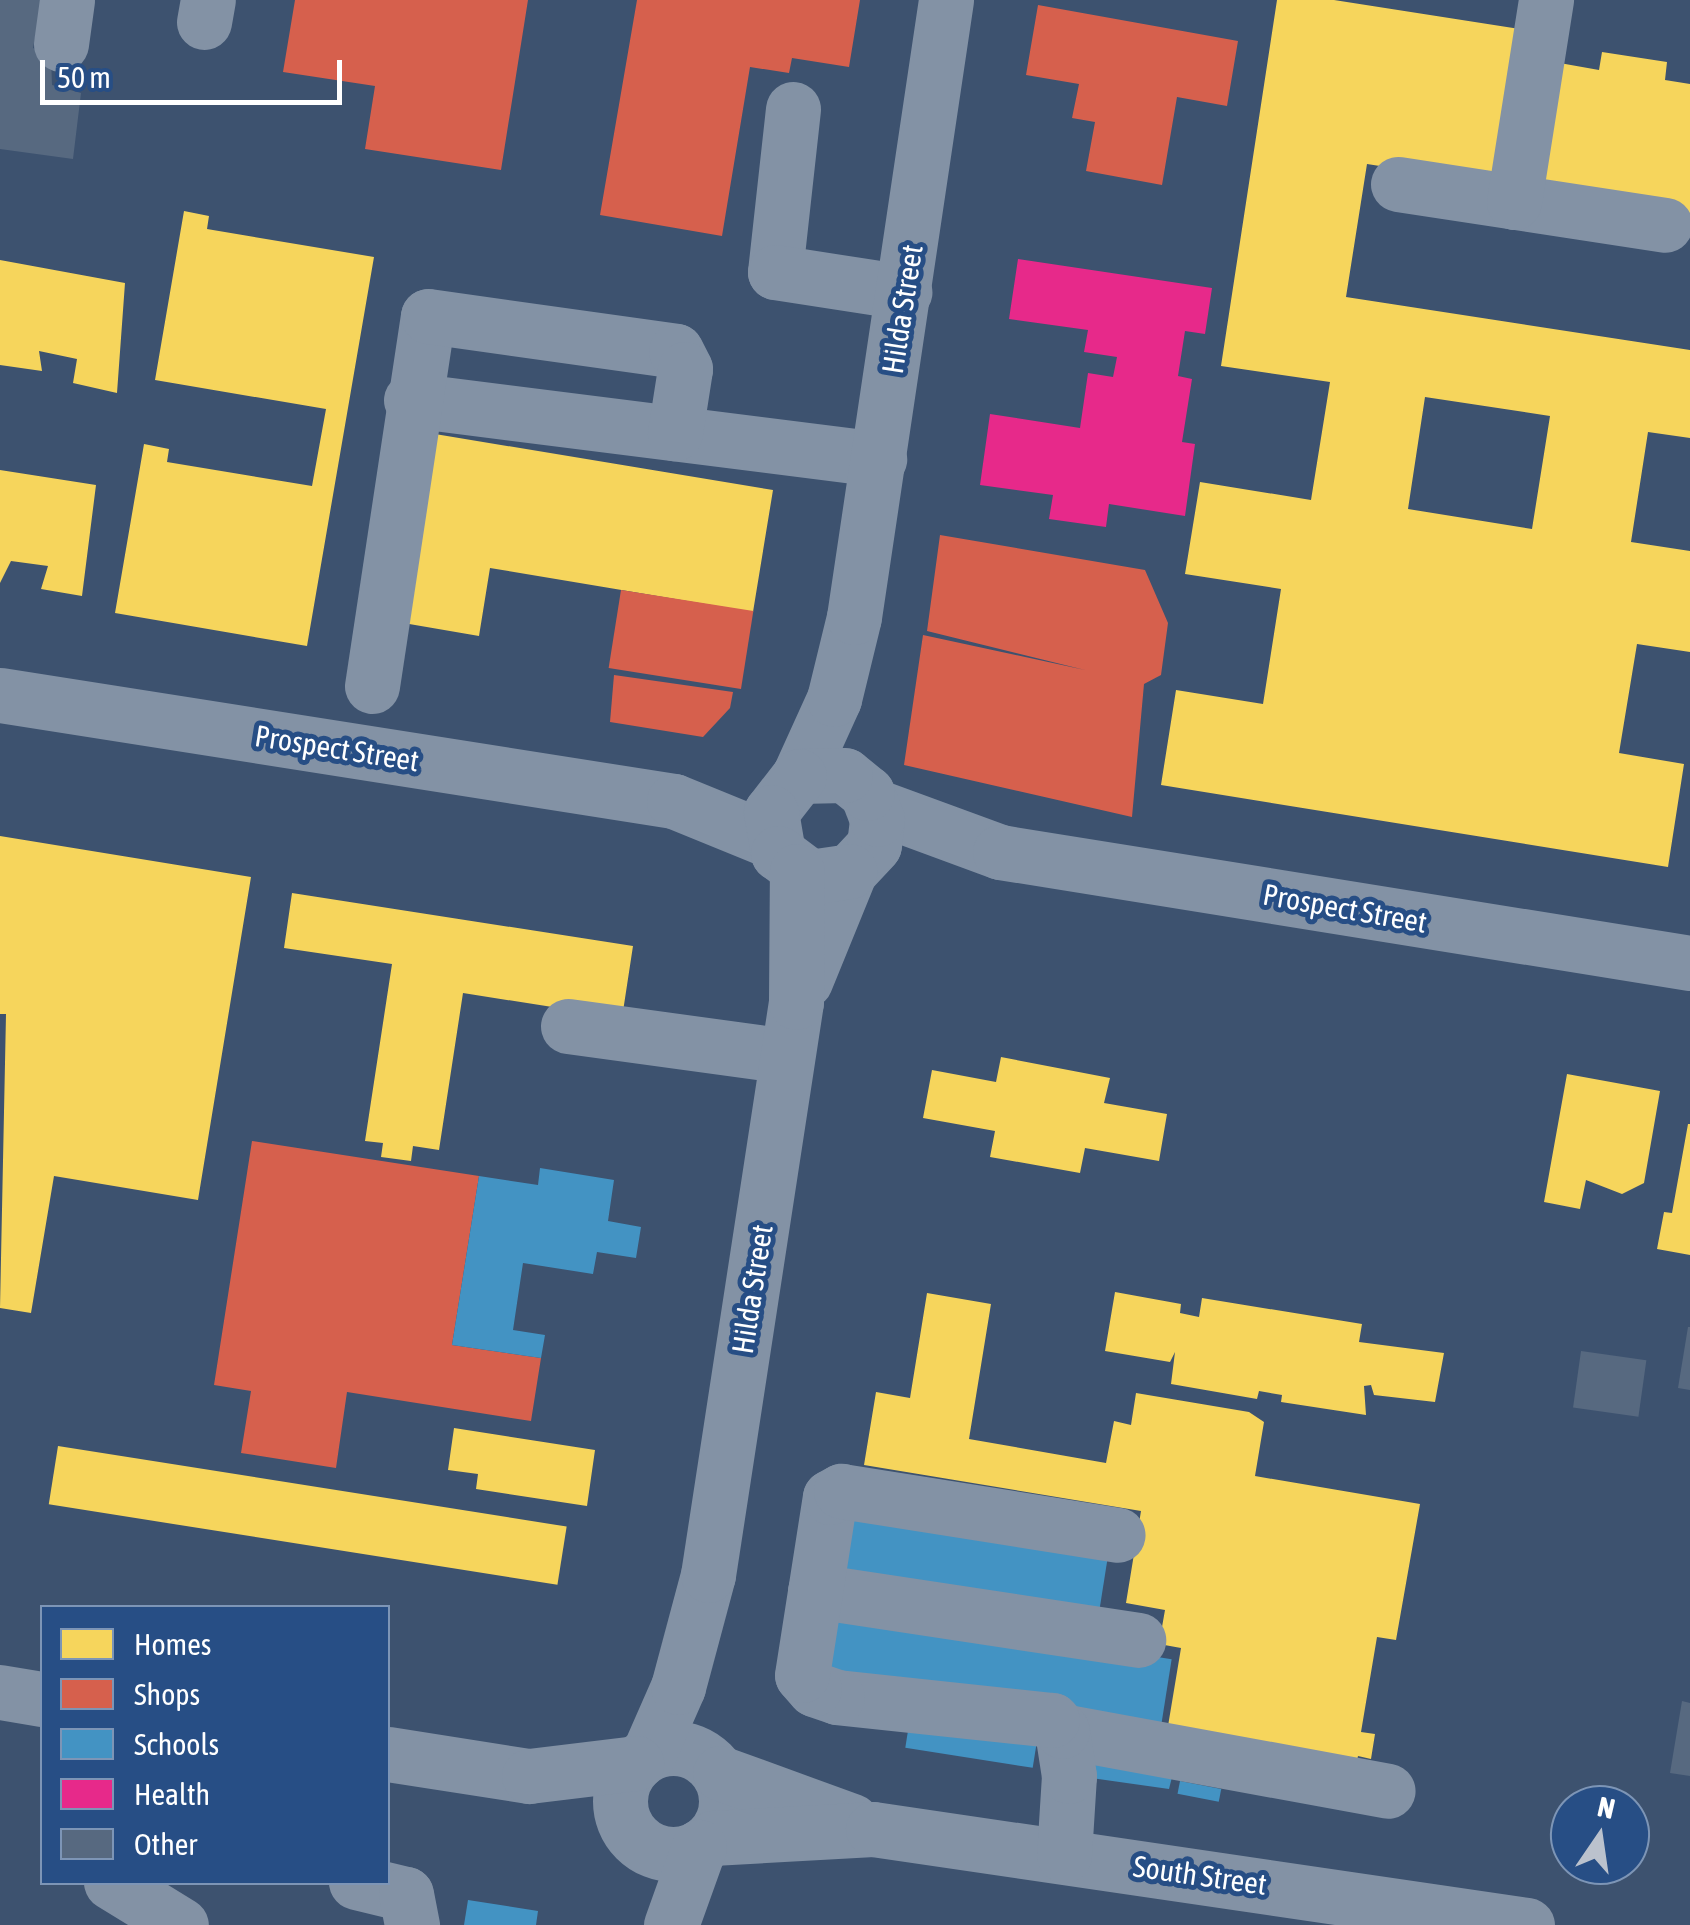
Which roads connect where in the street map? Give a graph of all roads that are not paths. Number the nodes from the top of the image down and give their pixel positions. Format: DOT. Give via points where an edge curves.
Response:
graph roads {
  1 [pos="1546,0"];
  2 [pos="945,1"];
  3 [pos="793,109"];
  4 [pos="1398,184"];
  5 [pos="1514,202"];
  6 [pos="1665,225"];
  7 [pos="904,292"];
  8 [pos="411,400"];
  9 [pos="675,433"];
  10 [pos="879,459"];
  11 [pos="854,617"];
  12 [pos="372,686"];
  13 [pos="0,695"];
  14 [pos="792,781"];
  15 [pos="674,801"];
  16 [pos="837,838"];
  17 [pos="1690,963"];
  18 [pos="568,1026"];
  19 [pos="788,1056"];
  20 [pos="1118,1535"];
  21 [pos="708,1575"];
  22 [pos="815,1591"];
  23 [pos="1138,1640"];
  24 [pos="0,1692"];
  25 [pos="40,1699"];
  26 [pos="1062,1731"];
  27 [pos="390,1754"];
  28 [pos="642,1758"];
  29 [pos="713,1766"];
  30 [pos="529,1776"];
  31 [pos="1388,1791"];
  32 [pos="873,1829"];
  33 [pos="634,1835"];
  34 [pos="706,1843"];
  35 [pos="1064,1856"];
  36 [pos="116,1885"];
  37 [pos="368,1885"];
  38 [pos="181,1925"];
  39 [pos="412,1925"];
  40 [pos="644,1925"];
  41 [pos="671,1925"];
  42 [pos="1527,1925"];
  1 -- 5 [label="street"];
  2 -- 7 [label="street, Hilda Street"];
  3 -- 7 [label="street" via="775,272"];
  4 -- 5 [label="street"];
  5 -- 6 [label="street"];
  7 -- 10 [label="street, Hilda Street"];
  8 -- 9 [label="street"];
  8 -- 9 [label="street" via="423,325 439,314 676,351 685,369"];
  8 -- 12 [label="street"];
  9 -- 10 [label="street"];
  10 -- 11 [label="street, Hilda Street"];
  11 -- 14 [label="street, Hilda Street" via="834,699"];
  11 -- 16 [label="street, Hilda Street"];
  13 -- 15 [label="street, Prospect Street"];
  14 -- 15 [label="street, Prospect Street"];
  14 -- 16 [label="street, Prospect Street" via="830,771"];
  14 -- 16 [label="street, Hilda Street" via="771,812"];
  15 -- 16 [label="street, Prospect Street"];
  16 -- 17 [label="street, Prospect Street" via="1000,852"];
  16 -- 19 [label="street, Hilda Street"];
  18 -- 19 [label="street"];
  19 -- 21 [label="street, Hilda Street"];
  20 -- 22 [label="street" via="840,1492 830,1497"];
  21 -- 28 [label="street, Hilda Street" via="678,1687"];
  21 -- 29 [label="street, Hilda Street"];
  22 -- 23 [label="street"];
  22 -- 26 [label="street" via="802,1676 814,1689 1052,1720"];
  24 -- 25 [label="street"];
  26 -- 31 [label="street"];
  26 -- 35 [label="street" via="1069,1776"];
  27 -- 30 [label="street"];
  28 -- 29 [label="street" via="679,1747"];
  28 -- 30 [label="street"];
  28 -- 33 [label="street" via="620,1793"];
  29 -- 32 [label="street, South Street"];
  29 -- 34 [label="street" via="726,1814"];
  30 -- 33 [label="street"];
  32 -- 34 [label="street, South Street"];
  32 -- 35 [label="street, South Street"];
  33 -- 34 [label="street" via="671,1854"];
  33 -- 40 [label="street"];
  34 -- 41 [label="street"];
  35 -- 42 [label="street, South Street"];
  36 -- 38 [label="street"];
  37 -- 39 [label="street" via="406,1894"];
}
